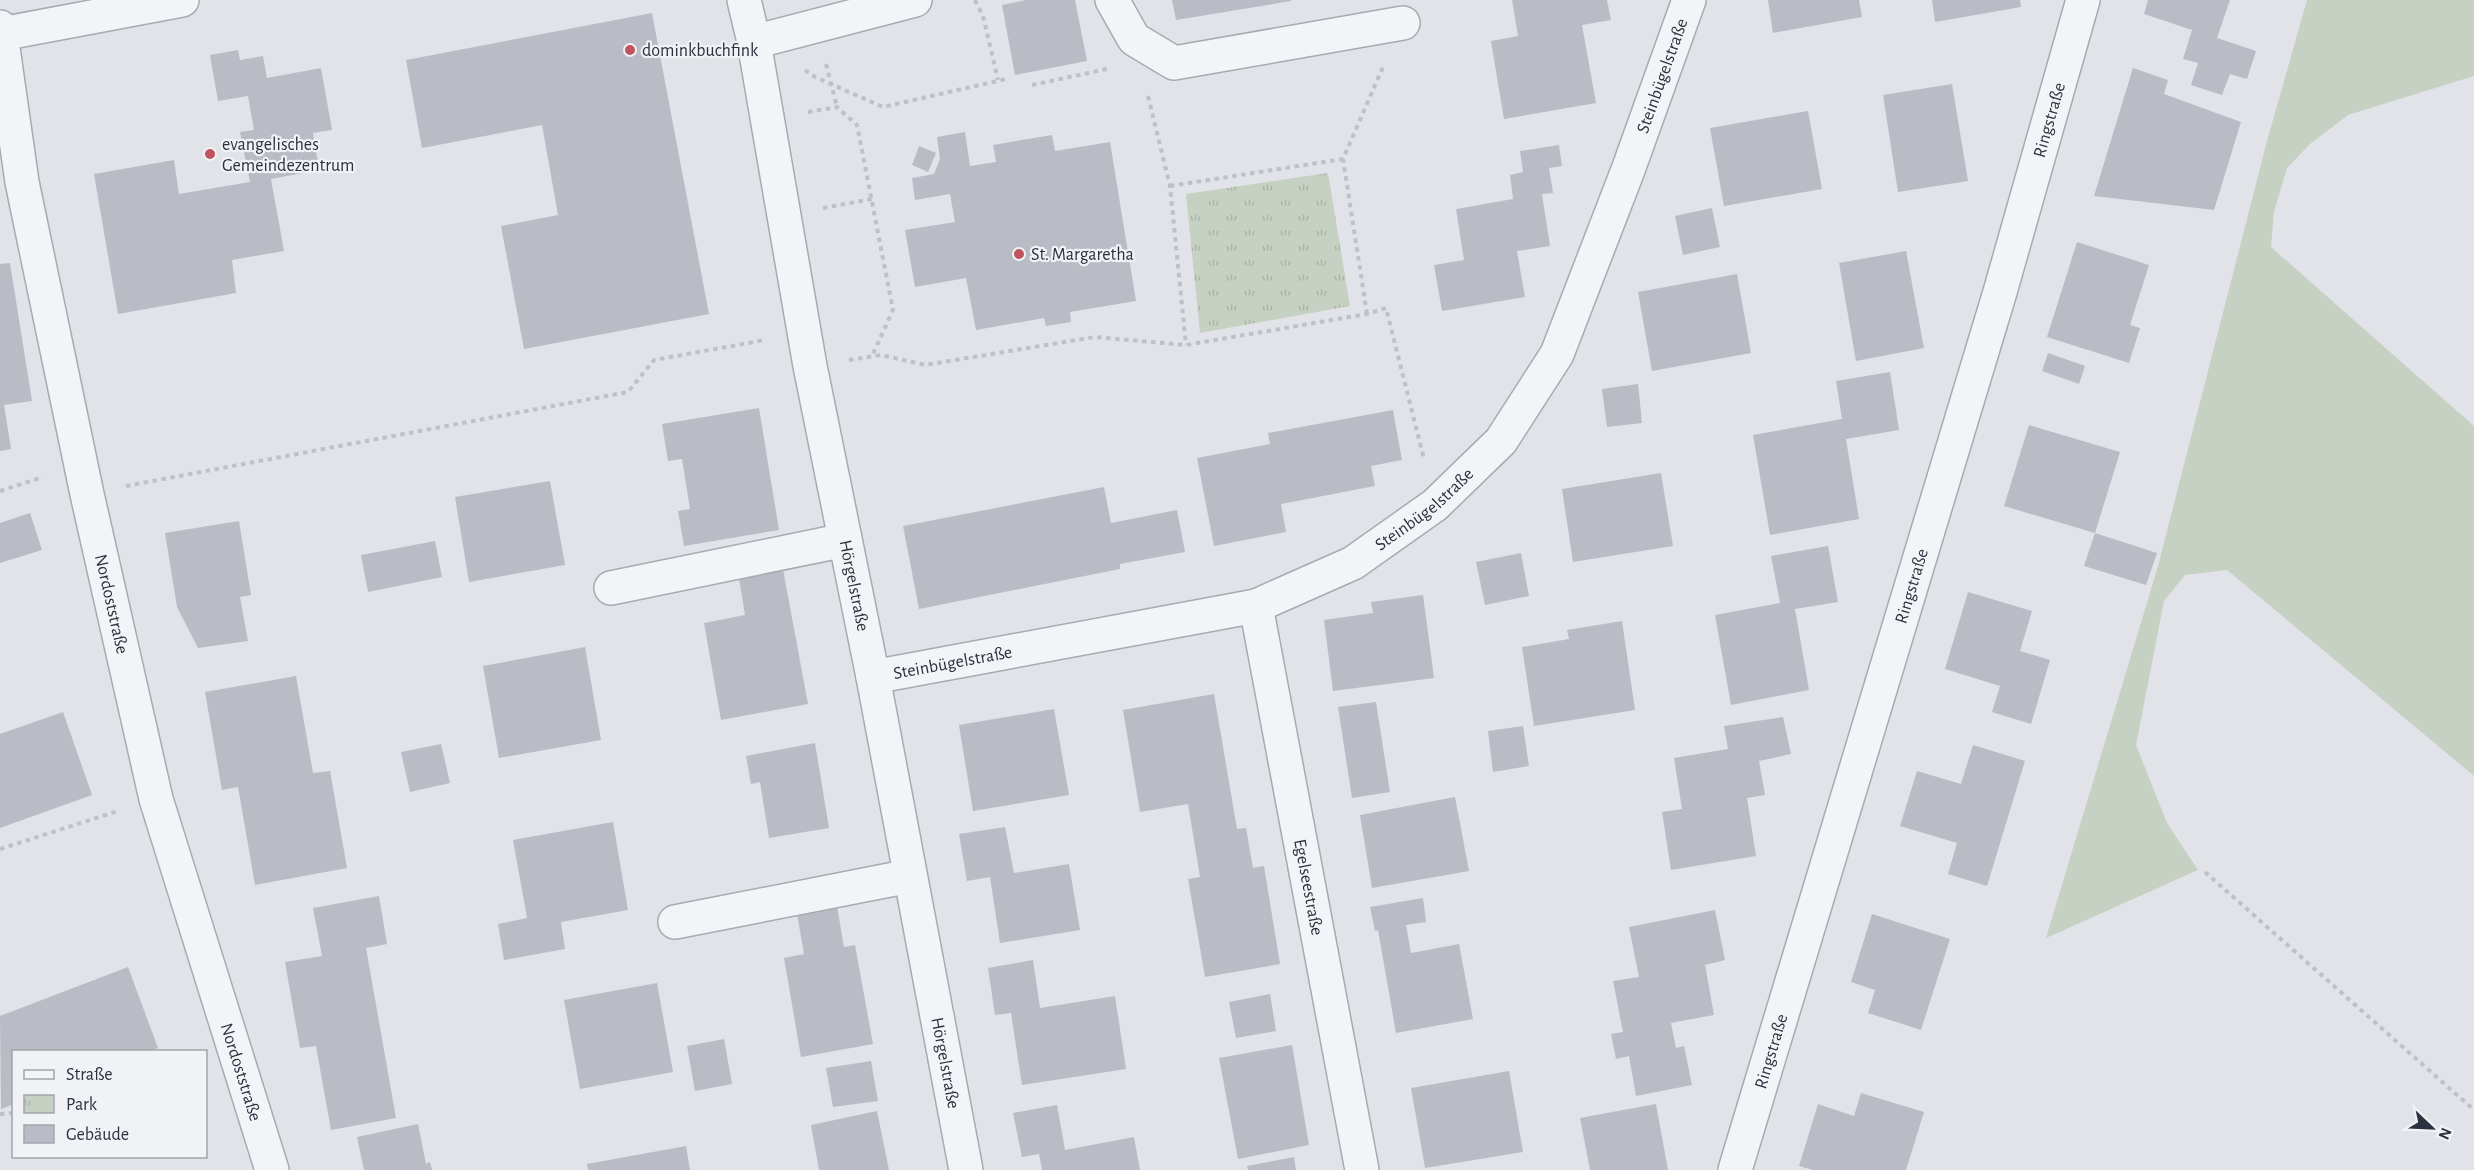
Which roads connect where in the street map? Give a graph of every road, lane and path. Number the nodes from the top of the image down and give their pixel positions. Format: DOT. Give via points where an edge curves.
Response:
graph roads {
  1 [pos="182,0"];
  2 [pos="744,0"];
  3 [pos="915,0"];
  4 [pos="975,0"];
  5 [pos="1112,0"];
  6 [pos="1689,0"];
  7 [pos="2083,0"];
  8 [pos="1403,23"];
  9 [pos="1,30"];
  10 [pos="754,42"];
  11 [pos="1137,50"];
  12 [pos="815,77"];
  13 [pos="1006,79"];
  14 [pos="998,80"];
  15 [pos="1032,85"];
  16 [pos="767,120"];
  17 [pos="1343,159"];
  18 [pos="11,185"];
  19 [pos="1170,186"];
  20 [pos="872,199"];
  21 [pos="784,215"];
  22 [pos="1367,314"];
  23 [pos="804,333"];
  24 [pos="1186,345"];
  25 [pos="872,357"];
  26 [pos="810,366"];
  27 [pos="87,494"];
  28 [pos="1435,505"];
  29 [pos="844,540"];
  30 [pos="611,588"];
  31 [pos="1256,606"];
  32 [pos="873,677"];
  33 [pos="156,799"];
  34 [pos="0,849"];
  35 [pos="2205,872"];
  36 [pos="910,876"];
  37 [pos="675,922"];
  38 [pos="2474,1110"];
  39 [pos="272,1170"];
  40 [pos="966,1170"];
  41 [pos="1362,1170"];
  42 [pos="1736,1170"];
  1 -- 9 [label="street"];
  2 -- 10 [label="street, Hörgelstraße"];
  3 -- 10 [label="street"];
  4 -- 14 [label="path" via="983,16"];
  5 -- 11 [label="street"];
  6 -- 28 [label="street, Steinbügelstraße" via="1557,354 1501,441"];
  7 -- 42 [label="street, Ringstraße" via="2000,292"];
  8 -- 11 [label="street" via="1174,63"];
  8 -- 17 [label="path"];
  9 -- 18 [label="street, Nordoststraße"];
  10 -- 16 [label="street, Hörgelstraße"];
  11 -- 15 [label="path"];
  11 -- 19 [label="path"];
  12 -- 14 [label="path" via="883,107"];
  13 -- 14 [label="path"];
  16 -- 20 [label="path" via="837,107 857,125"];
  16 -- 21 [label="street, Hörgelstraße"];
  17 -- 19 [label="path"];
  17 -- 22 [label="path"];
  18 -- 27 [label="street, Nordoststraße"];
  19 -- 24 [label="path"];
  20 -- 21 [label="path"];
  20 -- 25 [label="path" via="894,310"];
  21 -- 23 [label="street, Hörgelstraße"];
  22 -- 24 [label="path"];
  22 -- 28 [label="path" via="1386,308"];
  23 -- 26 [label="street, Hörgelstraße"];
  23 -- 27 [label="path" via="654,360 628,392"];
  24 -- 25 [label="path" via="1095,337 926,365 881,355"];
  25 -- 26 [label="path"];
  26 -- 29 [label="street, Hörgelstraße"];
  27 -- 33 [label="street, Nordoststraße"];
  28 -- 31 [label="street, Steinbügelstraße" via="1353,563"];
  29 -- 30 [label="street"];
  29 -- 32 [label="street, Hörgelstraße"];
  31 -- 32 [label="street, Steinbügelstraße"];
  31 -- 41 [label="street, Egelseestraße"];
  32 -- 36 [label="street, Hörgelstraße"];
  33 -- 34 [label="path"];
  33 -- 39 [label="street, Nordoststraße"];
  35 -- 38 [label="path"];
  36 -- 37 [label="street"];
  36 -- 40 [label="street, Hörgelstraße"];
}
